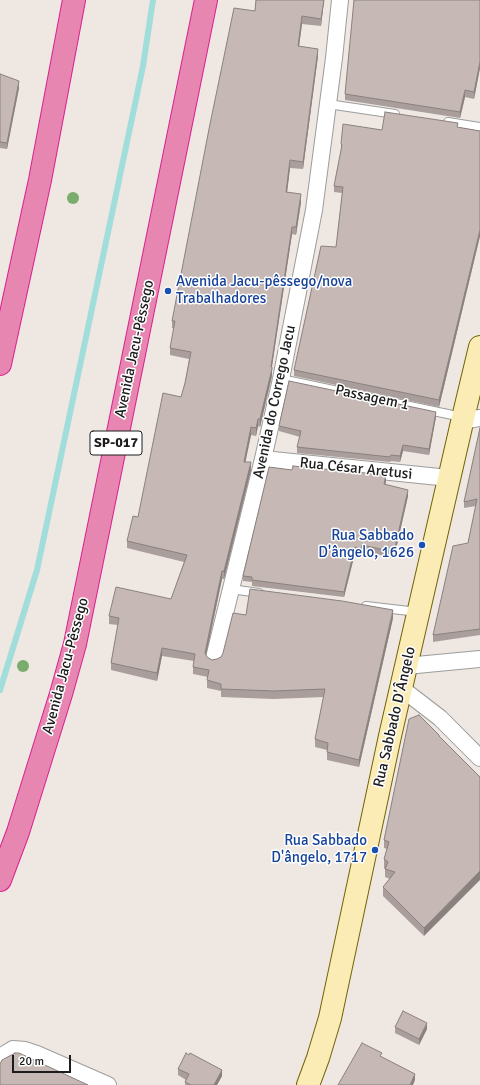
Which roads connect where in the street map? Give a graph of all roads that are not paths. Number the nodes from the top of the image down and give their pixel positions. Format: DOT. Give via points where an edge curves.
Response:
graph roads {
  1 [pos="74,0"];
  2 [pos="206,0"];
  3 [pos="340,0"];
  4 [pos="328,104"];
  5 [pos="404,115"];
  6 [pos="442,121"];
  7 [pos="480,127"];
  8 [pos="480,348"];
  9 [pos="0,364"];
  10 [pos="281,379"];
  11 [pos="468,419"];
  12 [pos="263,459"];
  13 [pos="449,478"];
  14 [pos="231,589"];
  15 [pos="270,594"];
  16 [pos="356,604"];
  17 [pos="419,612"];
  18 [pos="214,658"];
  19 [pos="480,659"];
  20 [pos="406,666"];
  21 [pos="401,688"];
  22 [pos="480,758"];
  23 [pos="0,880"];
  24 [pos="0,1057"];
  25 [pos="108,1085"];
  26 [pos="308,1085"];
  1 -- 9 [label="highway" via="40,180"];
  2 -- 23 [label="highway, Avenida Jacu-Pêssego / SP-017" via="75,644 23,817"];
  3 -- 4 [label="street, Avenida do Corrego Jacu"];
  4 -- 5 [label="lane"];
  4 -- 10 [label="street, Avenida do Corrego Jacu" via="314,210"];
  6 -- 7 [label="lane"];
  8 -- 11 [label="street, Rua Sabbado D'Ângelo"];
  10 -- 11 [label="lane, Passagem 1"];
  10 -- 12 [label="street, Avenida do Corrego Jacu"];
  11 -- 13 [label="street, Rua Sabbado D'Ângelo"];
  12 -- 13 [label="street, Rua César Aretusi"];
  12 -- 14 [label="street, Avenida do Corrego Jacu"];
  13 -- 17 [label="street, Rua Sabbado D'Ângelo"];
  14 -- 15 [label="lane"];
  14 -- 18 [label="street, Avenida do Corrego Jacu"];
  16 -- 17 [label="lane"];
  17 -- 20 [label="street, Rua Sabbado D'Ângelo"];
  19 -- 20 [label="street"];
  20 -- 21 [label="street, Rua Sabbado D'Ângelo"];
  21 -- 22 [label="street" via="440,718"];
  21 -- 26 [label="street, Rua Sabbado D'Ângelo" via="330,1018"];
  24 -- 25 [label="street" via="13,1049 25,1050"];
}
